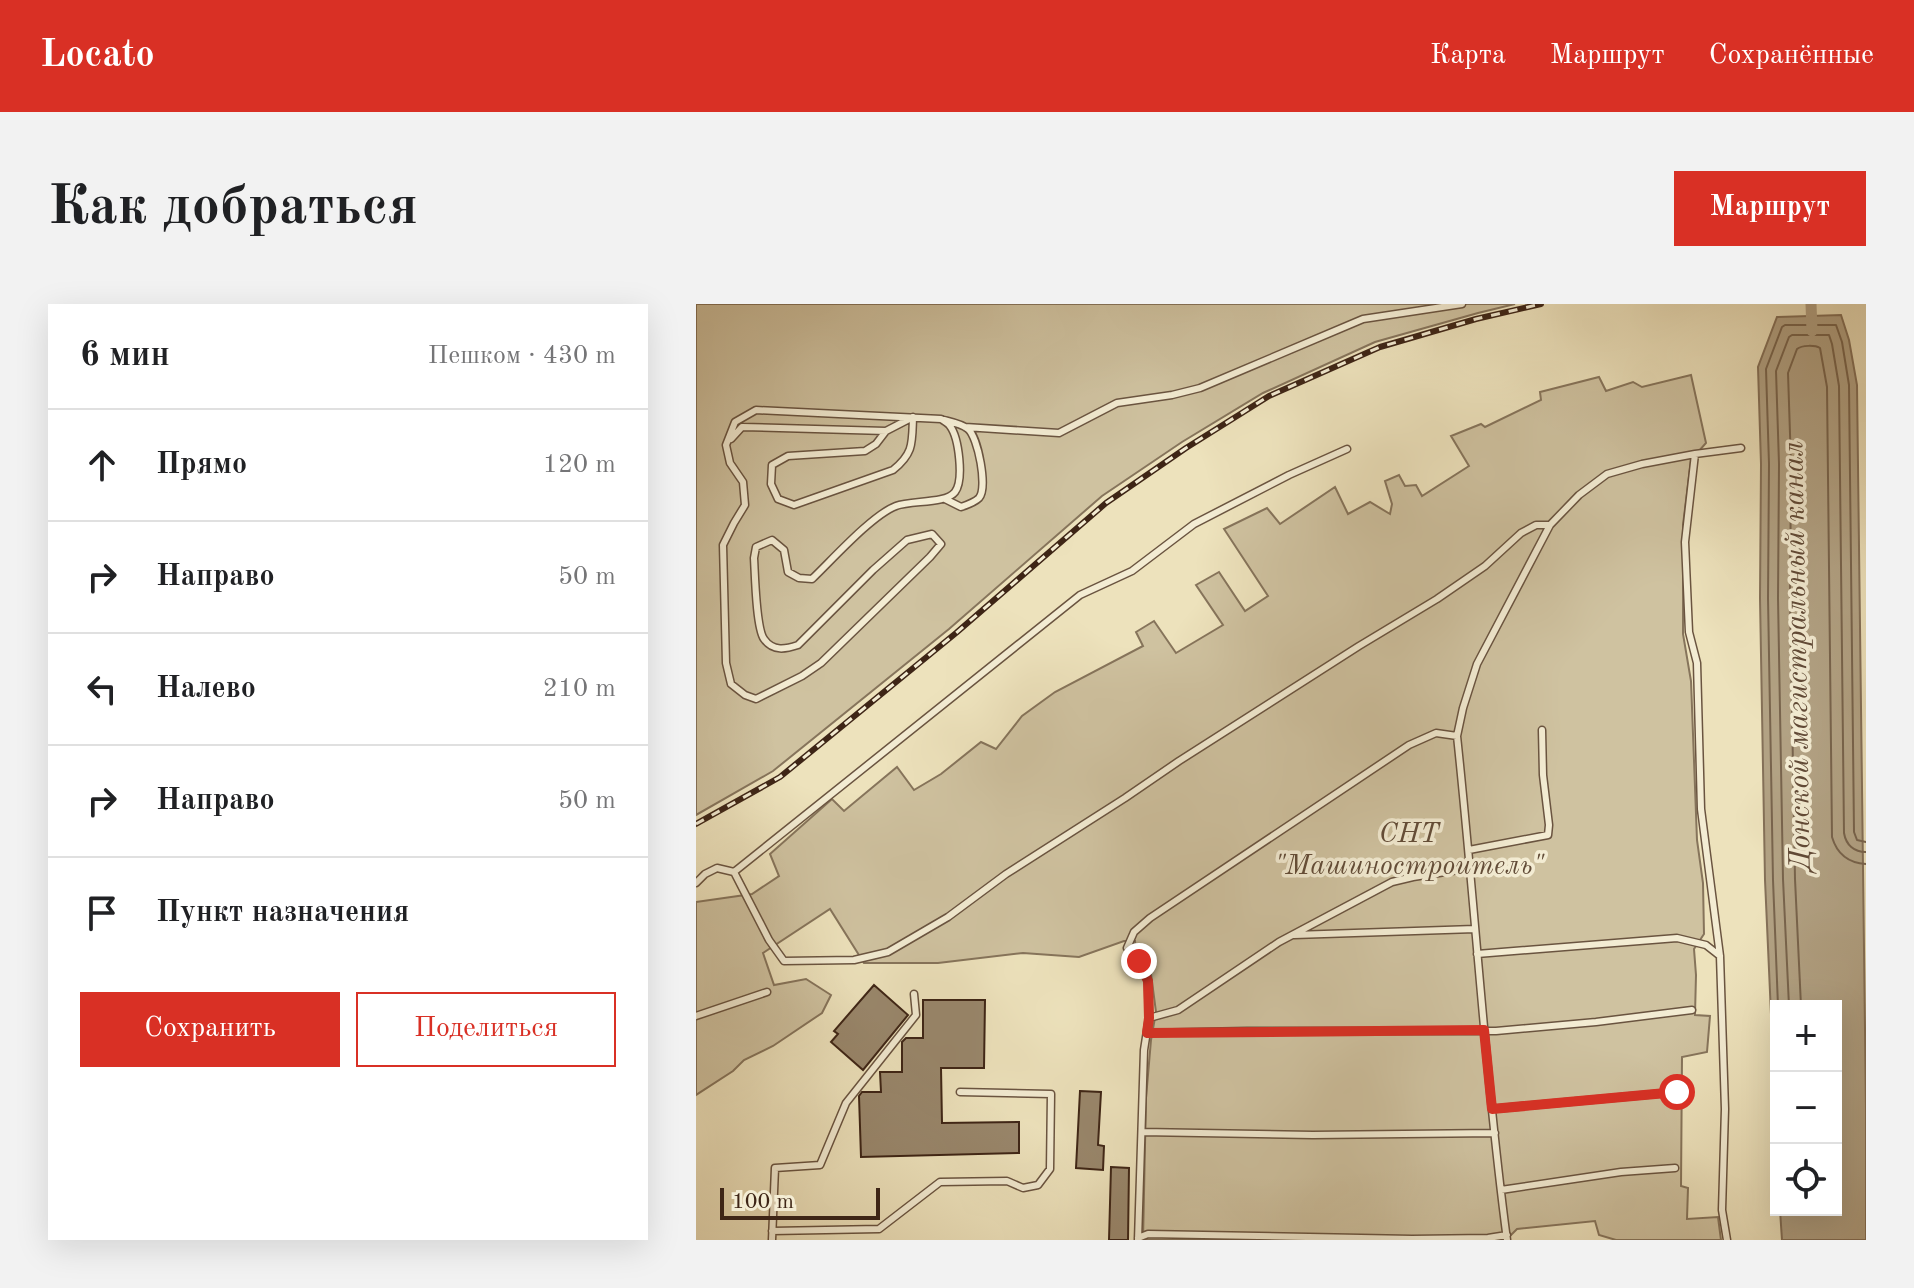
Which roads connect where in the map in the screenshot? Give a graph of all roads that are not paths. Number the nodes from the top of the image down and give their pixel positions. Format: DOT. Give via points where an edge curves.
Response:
graph roads {
  1 [pos="1462,304"];
  2 [pos="913,417"];
  3 [pos="941,419"];
  4 [pos="965,427"];
  5 [pos="886,431"];
  6 [pos="726,445"];
  7 [pos="1741,448"];
  8 [pos="1347,449"];
  9 [pos="1695,454"];
  10 [pos="945,499"];
  11 [pos="1550,525"];
  12 [pos="1542,730"];
  13 [pos="1457,736"];
  14 [pos="1469,850"];
  15 [pos="1471,868"];
  16 [pos="734,872"];
  17 [pos="696,883"];
  18 [pos="1475,929"];
  19 [pos="1293,935"];
  20 [pos="1477,954"];
  21 [pos="1720,956"];
  22 [pos="767,992"];
  23 [pos="914,994"];
  24 [pos="1692,1010"];
  25 [pos="696,1016"];
  26 [pos="1149,1018"];
  27 [pos="1484,1030"];
  28 [pos="1147,1033"];
  29 [pos="960,1092"];
  30 [pos="1677,1092"];
  31 [pos="1492,1109"];
  32 [pos="1142,1132"];
  33 [pos="1495,1133"];
  34 [pos="1675,1168"];
  35 [pos="1501,1190"];
  36 [pos="772,1231"];
  37 [pos="1507,1237"];
  38 [pos="1138,1239"];
  39 [pos="772,1240"];
  40 [pos="1727,1240"];
  1 -- 4 [label="lane" via="1363,319 1200,388 1117,403 1059,433"];
  2 -- 3 [label="lane"];
  2 -- 5 [label="lane"];
  2 -- 5 [label="lane" via="912,449 893,470 794,505 778,499 771,484 772,465 788,456 865,451"];
  2 -- 6 [label="lane" via="756,410 735,422"];
  3 -- 4 [label="lane"];
  3 -- 10 [label="lane" via="951,427 959,455 960,479"];
  4 -- 10 [label="lane" via="972,432 984,487 979,498 961,507"];
  5 -- 6 [label="lane" via="742,427"];
  6 -- 10 [label="lane" via="743,482 745,505 723,545 726,663 731,684 756,699 821,663 941,544 932,534 907,540 798,645 787,649 764,639 756,547 772,540 784,550 788,572 812,579 894,506"];
  7 -- 9 [label="lane"];
  8 -- 16 [label="lane" via="1194,524 1132,571 1080,595"];
  9 -- 11 [label="lane" via="1607,474"];
  9 -- 21 [label="lane" via="1685,542 1689,632 1697,663 1701,809"];
  11 -- 13 [label="lane" via="1477,664"];
  11 -- 16 [label="lane" via="1521,533 1437,599 888,952 854,960 784,961"];
  12 -- 14 [label="lane" via="1548,835"];
  13 -- 14 [label="lane"];
  13 -- 26 [label="lane" via="1436,733 1409,745 1134,932 1127,948 1148,981"];
  14 -- 15 [label="lane"];
  15 -- 18 [label="lane"];
  15 -- 19 [label="lane" via="1392,882"];
  16 -- 17 [label="lane" via="717,868"];
  18 -- 19 [label="lane"];
  18 -- 20 [label="lane"];
  19 -- 26 [label="lane" via="1178,1010"];
  20 -- 21 [label="lane" via="1677,938 1706,945"];
  20 -- 27 [label="lane"];
  21 -- 40 [label="lane" via="1722,1210"];
  22 -- 25 [label="lane"];
  23 -- 36 [label="lane" via="916,1015 846,1103 820,1165 775,1168"];
  24 -- 27 [label="lane"];
  26 -- 28 [label="lane"];
  27 -- 28 [label="lane"];
  27 -- 31 [label="lane"];
  28 -- 32 [label="lane"];
  29 -- 36 [label="lane" via="1051,1094 1050,1169 1038,1185 940,1182 879,1229"];
  30 -- 31 [label="lane"];
  31 -- 33 [label="lane"];
  32 -- 33 [label="lane"];
  32 -- 38 [label="lane"];
  33 -- 35 [label="lane"];
  34 -- 35 [label="lane"];
  35 -- 37 [label="lane"];
  36 -- 39 [label="lane"];
  37 -- 38 [label="lane" via="1148,1234"];
}
